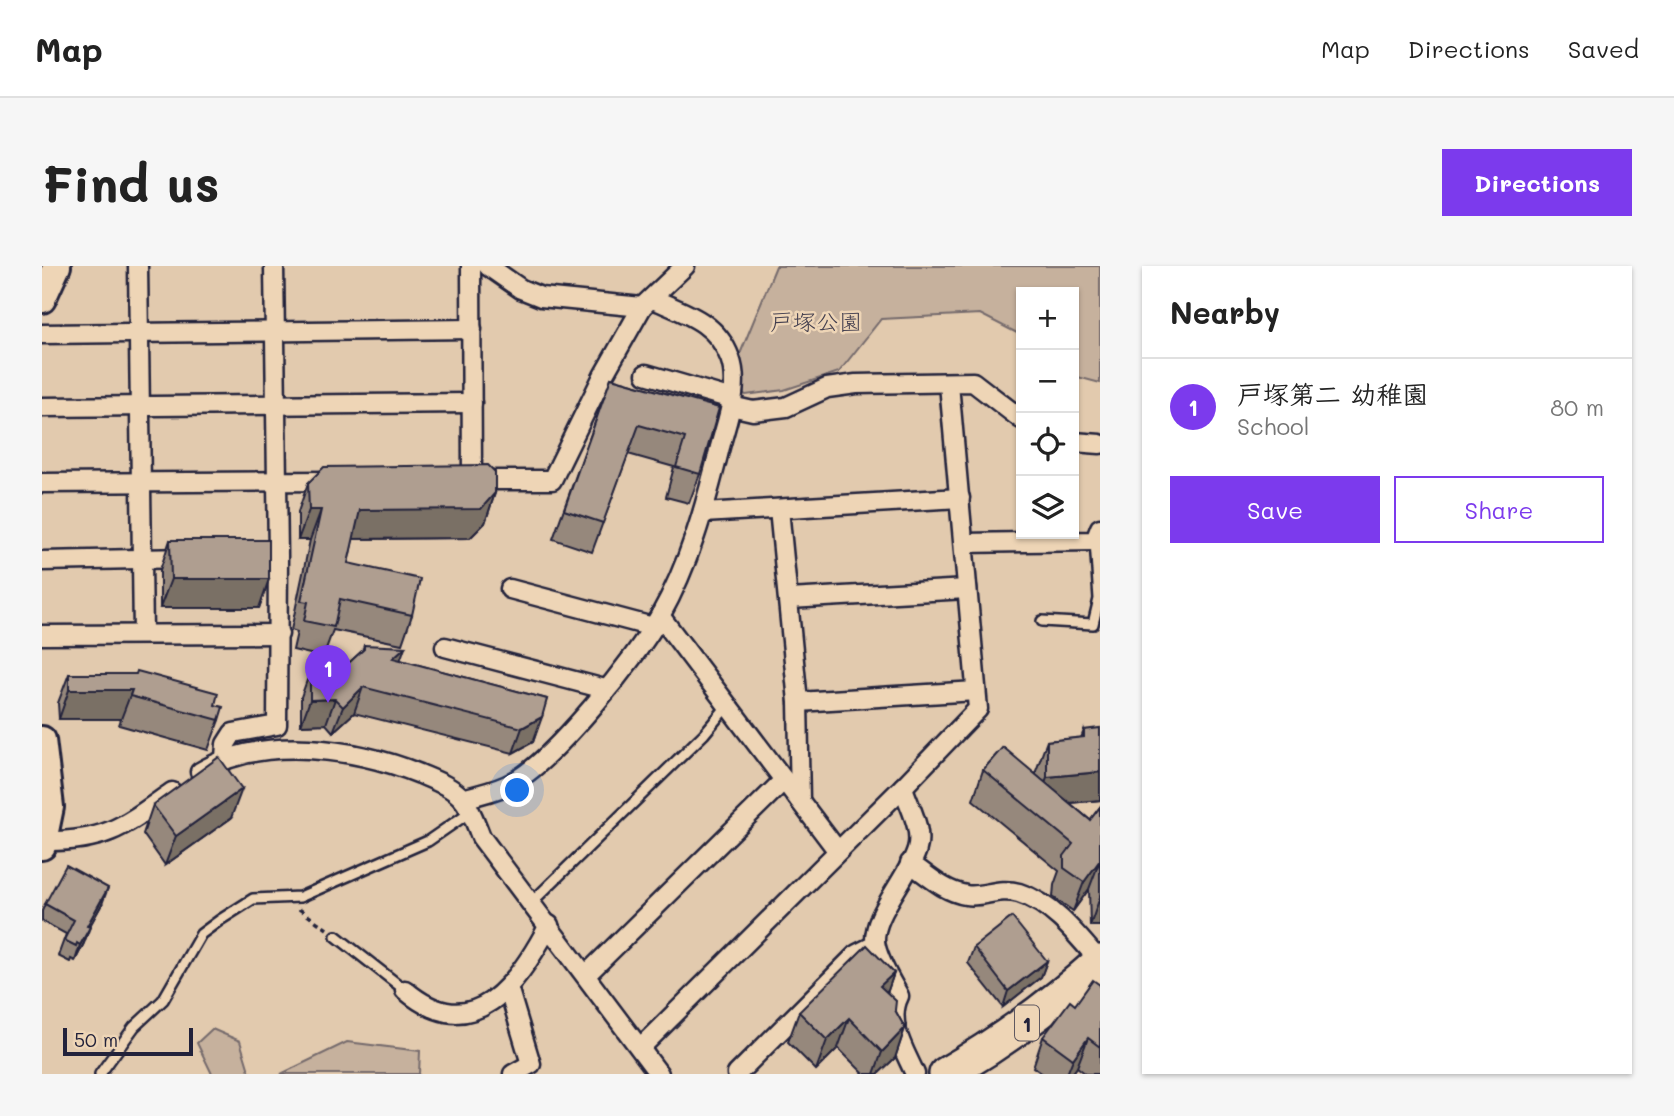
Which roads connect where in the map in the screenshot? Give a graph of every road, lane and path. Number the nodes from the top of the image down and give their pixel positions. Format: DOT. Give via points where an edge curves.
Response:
graph roads {
  1 [pos="57,266"];
  2 [pos="138,266"];
  3 [pos="274,266"];
  4 [pos="471,266"];
  5 [pos="488,266"];
  6 [pos="685,266"];
  7 [pos="42,299"];
  8 [pos="647,303"];
  9 [pos="472,329"];
  10 [pos="275,332"];
  11 [pos="140,333"];
  12 [pos="42,334"];
  13 [pos="646,374"];
  14 [pos="949,384"];
  15 [pos="472,403"];
  16 [pos="731,403"];
  17 [pos="277,405"];
  18 [pos="141,406"];
  19 [pos="42,407"];
  20 [pos="1016,415"];
  21 [pos="1079,442"];
  22 [pos="1100,444"];
  23 [pos="278,481"];
  24 [pos="347,481"];
  25 [pos="142,482"];
  26 [pos="42,483"];
  27 [pos="960,498"];
  28 [pos="779,509"];
  29 [pos="703,513"];
  30 [pos="1098,534"];
  31 [pos="964,543"];
  32 [pos="211,557"];
  33 [pos="142,559"];
  34 [pos="42,561"];
  35 [pos="510,589"];
  36 [pos="967,589"];
  37 [pos="789,599"];
  38 [pos="1042,621"];
  39 [pos="656,622"];
  40 [pos="143,634"];
  41 [pos="279,634"];
  42 [pos="42,635"];
  43 [pos="445,647"];
  44 [pos="605,689"];
  45 [pos="976,691"];
  46 [pos="799,702"];
  47 [pos="728,705"];
  48 [pos="42,740"];
  49 [pos="225,758"];
  50 [pos="784,780"];
  51 [pos="903,787"];
  52 [pos="800,801"];
  53 [pos="466,806"];
  54 [pos="43,844"];
  55 [pos="837,850"];
  56 [pos="910,863"];
  57 [pos="288,898"];
  58 [pos="532,902"];
  59 [pos="550,925"];
  60 [pos="336,936"];
  61 [pos="875,945"];
  62 [pos="1100,962"];
  63 [pos="586,975"];
  64 [pos="508,986"];
  65 [pos="405,990"];
  66 [pos="640,1048"];
  67 [pos="100,1074"];
  68 [pos="513,1074"];
  69 [pos="659,1074"];
  70 [pos="737,1074"];
  71 [pos="915,1074"];
  72 [pos="946,1074"];
  1 -- 7 [label="street"];
  2 -- 11 [label="street"];
  3 -- 10 [label="street"];
  4 -- 9 [label="street"];
  5 -- 8 [label="street" via="541,297"];
  6 -- 8 [label="street"];
  8 -- 15 [label="street" via="603,376 552,480 465,480"];
  8 -- 16 [label="street" via="703,320 722,342 731,360"];
  9 -- 10 [label="street"];
  9 -- 15 [label="street"];
  10 -- 11 [label="street"];
  10 -- 17 [label="street"];
  11 -- 12 [label="street"];
  11 -- 18 [label="street"];
  13 -- 16 [label="street"];
  14 -- 16 [label="street" via="856,384 827,388 786,407 753,411"];
  14 -- 20 [label="street" via="973,383"];
  14 -- 27 [label="street"];
  15 -- 17 [label="street"];
  16 -- 29 [label="street"];
  17 -- 18 [label="street"];
  17 -- 23 [label="street"];
  18 -- 19 [label="street"];
  18 -- 25 [label="street"];
  21 -- 22 [label="street"];
  23 -- 24 [label="street"];
  23 -- 25 [label="street"];
  23 -- 41 [label="street" via="272,556"];
  25 -- 26 [label="street"];
  25 -- 33 [label="street"];
  27 -- 28 [label="street"];
  27 -- 31 [label="street"];
  28 -- 29 [label="street"];
  28 -- 37 [label="street"];
  29 -- 39 [label="street"];
  30 -- 31 [label="street"];
  30 -- 38 [label="lane" via="1098,599 1093,624"];
  31 -- 36 [label="street"];
  32 -- 33 [label="street"];
  33 -- 34 [label="street"];
  33 -- 40 [label="street"];
  35 -- 39 [label="street"];
  36 -- 37 [label="street"];
  36 -- 45 [label="street"];
  37 -- 46 [label="street"];
  39 -- 44 [label="street"];
  39 -- 47 [label="street"];
  40 -- 41 [label="street"];
  40 -- 42 [label="street"];
  41 -- 49 [label="street" via="277,725 233,733"];
  43 -- 44 [label="street"];
  44 -- 53 [label="street" via="539,763"];
  45 -- 46 [label="street"];
  45 -- 51 [label="street" via="978,709"];
  46 -- 52 [label="street"];
  47 -- 50 [label="street"];
  47 -- 58 [label="lane"];
  48 -- 54 [label="street" via="50,785"];
  49 -- 53 [label="street" via="332,750 408,769 444,784"];
  49 -- 54 [label="street" via="103,836"];
  50 -- 52 [label="street"];
  50 -- 63 [label="street"];
  51 -- 55 [label="street"];
  51 -- 56 [label="street" via="918,828 918,849"];
  52 -- 55 [label="street"];
  53 -- 57 [label="lane" via="428,841 300,898"];
  53 -- 58 [label="street" via="481,837"];
  55 -- 66 [label="street"];
  56 -- 61 [label="street" via="876,931"];
  56 -- 62 [label="street" via="947,889 967,896 996,890 1020,893 1053,912"];
  57 -- 60 [label="path"];
  57 -- 67 [label="lane" via="253,899 201,934 163,1000 134,1027"];
  58 -- 59 [label="street"];
  59 -- 63 [label="street"];
  59 -- 64 [label="street" via="528,964"];
  60 -- 65 [label="lane"];
  61 -- 70 [label="street" via="857,954"];
  61 -- 71 [label="street" via="899,996 892,1009 896,1032"];
  62 -- 72 [label="highway, 1" via="1006,1038"];
  63 -- 66 [label="street"];
  64 -- 65 [label="street" via="474,1010 454,1013 435,1011"];
  64 -- 68 [label="street" via="531,1064"];
  66 -- 69 [label="street"];
}
